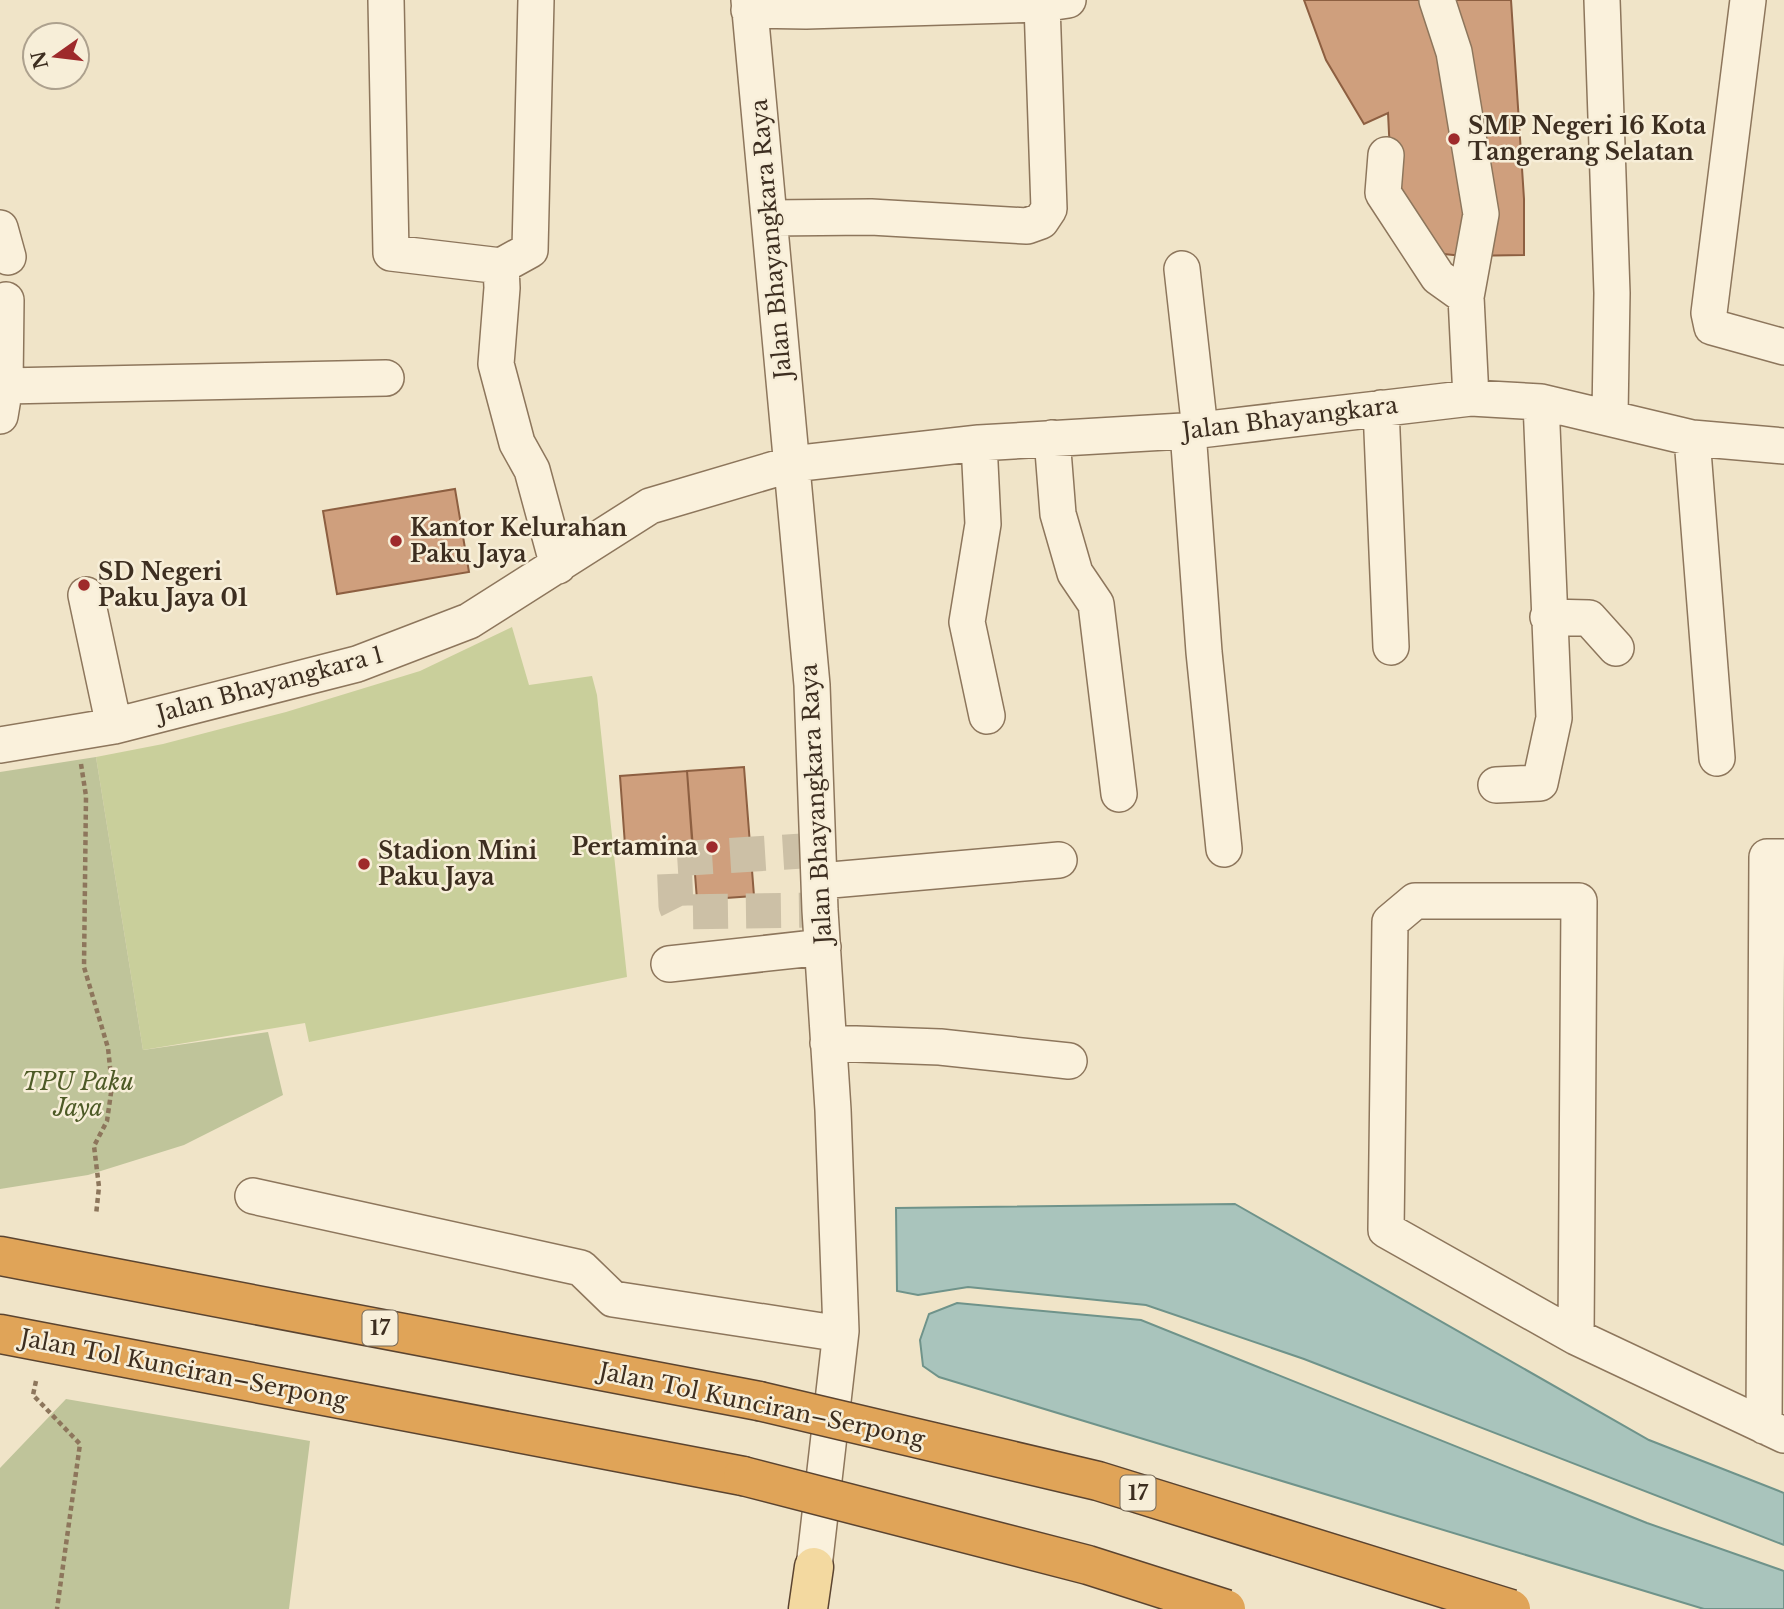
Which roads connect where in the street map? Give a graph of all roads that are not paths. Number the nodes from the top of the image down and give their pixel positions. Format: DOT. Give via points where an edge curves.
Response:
graph roads {
  1 [pos="386,0"];
  2 [pos="536,0"];
  3 [pos="1437,0"];
  4 [pos="1602,0"];
  5 [pos="1748,0"];
  6 [pos="1055,2"];
  7 [pos="749,5"];
  8 [pos="1386,155"];
  9 [pos="769,218"];
  10 [pos="500,266"];
  11 [pos="1182,269"];
  12 [pos="1466,297"];
  13 [pos="6,300"];
  14 [pos="1784,347"];
  15 [pos="386,378"];
  16 [pos="1471,398"];
  17 [pos="2,401"];
  18 [pos="1541,402"];
  19 [pos="1381,408"];
  20 [pos="1610,416"];
  21 [pos="1194,431"];
  22 [pos="1692,438"];
  23 [pos="1052,439"];
  24 [pos="979,443"];
  25 [pos="1784,446"];
  26 [pos="792,464"];
  27 [pos="558,566"];
  28 [pos="86,595"];
  29 [pos="1548,617"];
  30 [pos="1391,647"];
  31 [pos="1616,648"];
  32 [pos="987,716"];
  33 [pos="114,726"];
  34 [pos="0,745"];
  35 [pos="1717,758"];
  36 [pos="1496,785"];
  37 [pos="1119,794"];
  38 [pos="1224,849"];
  39 [pos="1784,857"];
  40 [pos="1059,860"];
  41 [pos="820,881"];
  42 [pos="823,947"];
  43 [pos="669,964"];
  44 [pos="828,1043"];
  45 [pos="1069,1061"];
  46 [pos="253,1196"];
  47 [pos="0,1256"];
  48 [pos="841,1331"];
  49 [pos="0,1334"];
  50 [pos="1576,1337"];
  51 [pos="1774,1430"];
  52 [pos="814,1567"];
  53 [pos="808,1609"];
  54 [pos="1226,1609"];
  55 [pos="1511,1609"];
  1 -- 10 [label="street" via="391,253"];
  2 -- 10 [label="street" via="530,250"];
  3 -- 12 [label="street" via="1454,52 1481,214"];
  4 -- 20 [label="street" via="1612,293"];
  5 -- 14 [label="street" via="1709,313 1712,327"];
  6 -- 7 [label="street" via="806,11"];
  6 -- 9 [label="street" via="1049,209 1041,221 1027,226 871,217"];
  7 -- 9 [label="street, Jalan Bhayangkara Raya"];
  8 -- 12 [label="street" via="1384,193 1438,277"];
  9 -- 26 [label="street, Jalan Bhayangkara Raya"];
  10 -- 27 [label="street" via="496,364 517,443 533,470"];
  11 -- 21 [label="street"];
  12 -- 16 [label="street"];
  13 -- 17 [label="street"];
  15 -- 17 [label="street"];
  16 -- 18 [label="street, Jalan Bhayangkara"];
  16 -- 19 [label="street, Jalan Bhayangkara"];
  18 -- 20 [label="street, Jalan Bhayangkara"];
  18 -- 29 [label="street"];
  19 -- 21 [label="street, Jalan Bhayangkara"];
  19 -- 30 [label="street"];
  20 -- 22 [label="street, Jalan Bhayangkara"];
  21 -- 23 [label="street, Jalan Bhayangkara"];
  21 -- 38 [label="street" via="1204,652"];
  22 -- 25 [label="street, Jalan Bhayangkara"];
  22 -- 35 [label="street"];
  23 -- 24 [label="street, Jalan Bhayangkara"];
  23 -- 37 [label="street" via="1058,514 1075,573 1096,604"];
  24 -- 26 [label="street, Jalan Bhayangkara"];
  24 -- 32 [label="street" via="983,524 967,621"];
  26 -- 27 [label="street, Jalan Bhayangkara 1" via="650,506"];
  26 -- 41 [label="street, Jalan Bhayangkara Raya" via="811,685"];
  27 -- 33 [label="street, Jalan Bhayangkara 1" via="469,621 358,664"];
  28 -- 33 [label="street"];
  29 -- 31 [label="street" via="1589,618"];
  29 -- 36 [label="street" via="1554,718 1540,783"];
  33 -- 34 [label="street, Jalan Bhayangkara 1"];
  39 -- 51 [label="street" via="1767,857"];
  40 -- 41 [label="street"];
  41 -- 42 [label="street, Jalan Bhayangkara Raya"];
  42 -- 43 [label="street"];
  42 -- 44 [label="street, Jalan Bhayangkara Raya"];
  44 -- 45 [label="street" via="940,1047"];
  44 -- 48 [label="street, Jalan Bhayangkara Raya"];
  46 -- 48 [label="street" via="581,1268 613,1299"];
  47 -- 55 [label="highway, Jalan Tol Kunciran–Serpong / 17, bridge" via="760,1401 1098,1481"];
  48 -- 52 [label="street, Jalan Bhayangkara Raya"];
  49 -- 54 [label="highway, Jalan Tol Kunciran–Serpong, bridge" via="743,1476 1088,1565"];
  50 -- 50 [label="street" via="1387,1230 1390,922 1415,901 1579,901"];
  50 -- 51 [label="street"];
  52 -- 53 [label="main road, Jalan Bhayangkara Raya"];
}
